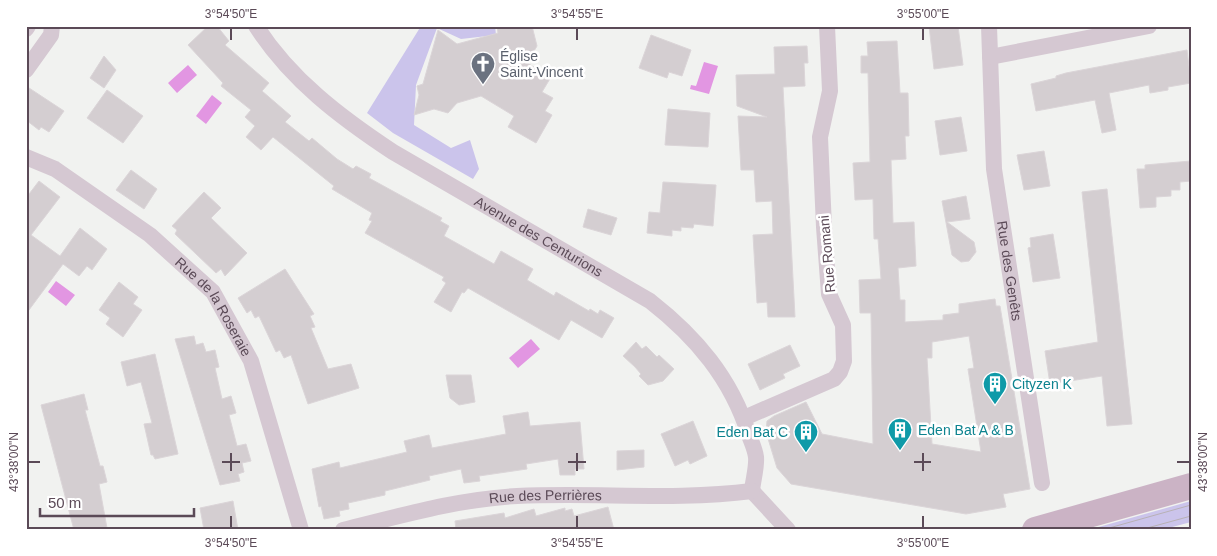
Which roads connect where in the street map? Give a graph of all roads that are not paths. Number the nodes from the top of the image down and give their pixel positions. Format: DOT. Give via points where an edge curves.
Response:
graph roads {
  1 [pos="52,26"];
  2 [pos="256,26"];
  3 [pos="827,26"];
  4 [pos="989,26"];
  5 [pos="1149,26"];
  6 [pos="990,56"];
  7 [pos="26,70"];
  8 [pos="26,157"];
  9 [pos="744,418"];
  10 [pos="1042,483"];
  11 [pos="1191,486"];
  12 [pos="752,491"];
  13 [pos="301,530"];
  14 [pos="343,530"];
  15 [pos="788,530"];
  16 [pos="1035,530"];
  1 -- 7 [label="street" via="51,35"];
  2 -- 9 [label="street, Avenue des Centurions" via="301,82 358,129 392,152 650,301 676,321 718,369"];
  3 -- 9 [label="street, Rue Romani" via="830,91 820,138 824,217 829,294 843,325 844,361 834,379"];
  4 -- 6 [label="street, Rue des Genêts"];
  5 -- 6 [label="street"];
  6 -- 10 [label="street, Rue des Genêts" via="994,169"];
  8 -- 13 [label="street, Rue de la Roseraie" via="55,169 150,235 213,292 251,361"];
  9 -- 12 [label="street, Avenue des Centurions" via="756,457"];
  11 -- 16 [label="main road"];
  12 -- 14 [label="street, Rue des Perrières" via="656,497 518,496 464,502"];
  12 -- 15 [label="street"];
}
